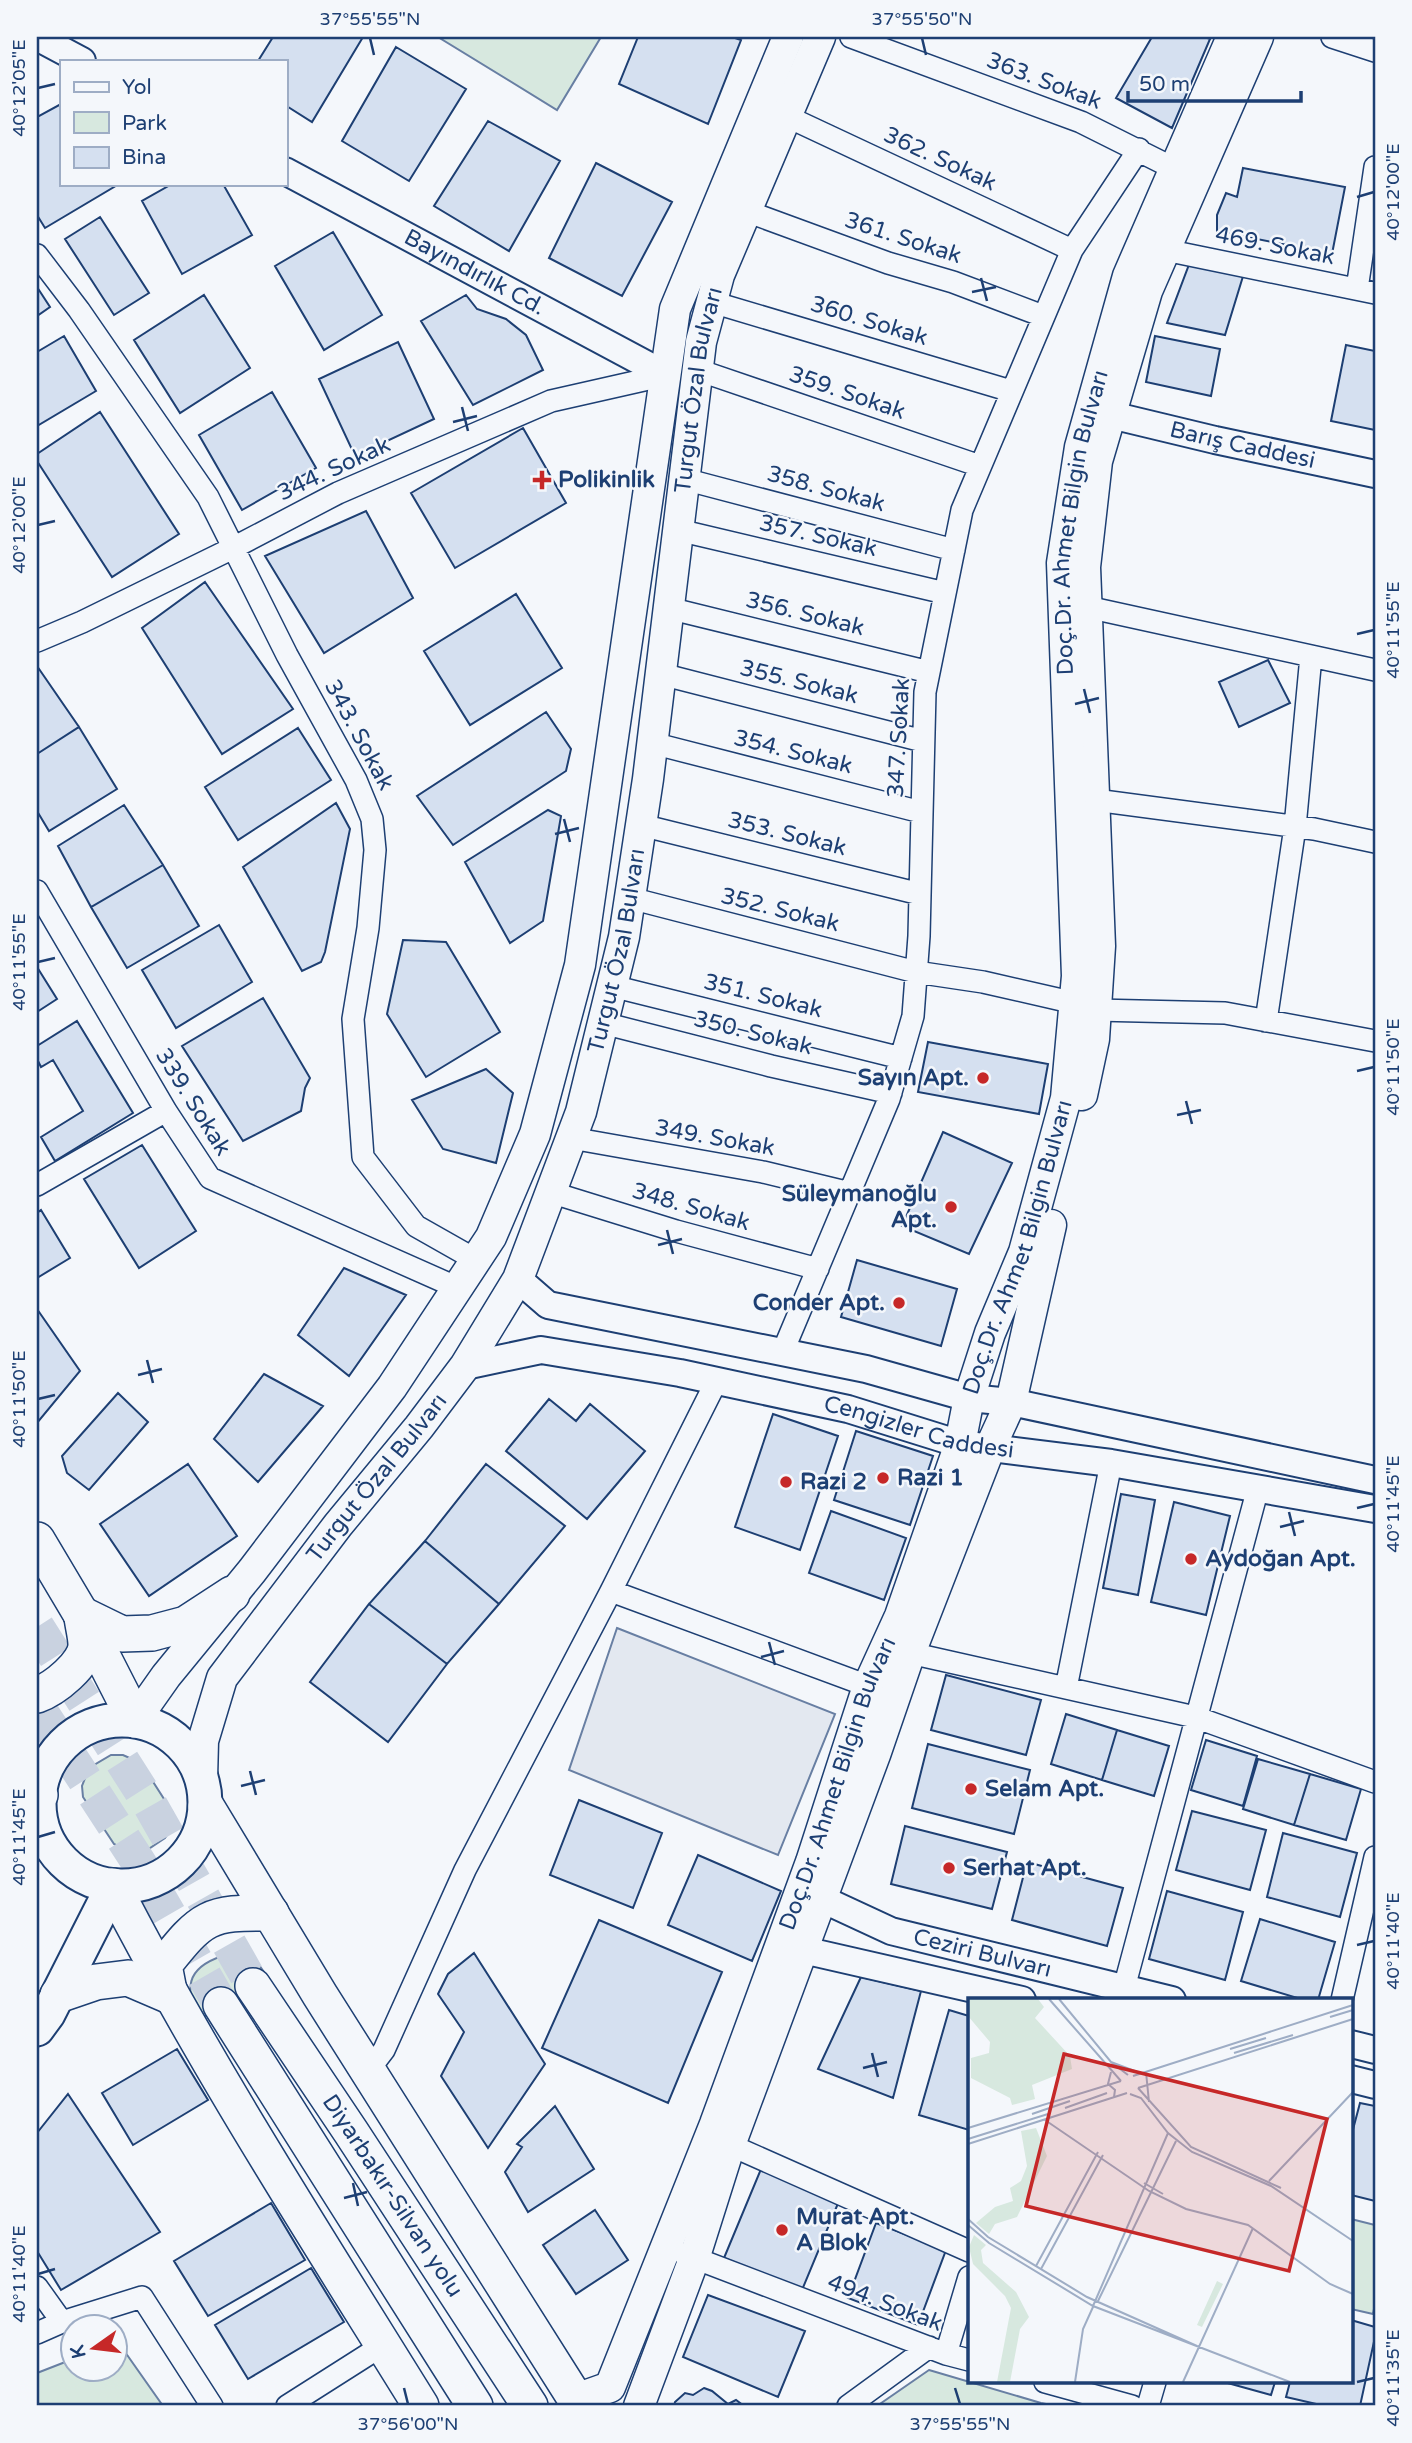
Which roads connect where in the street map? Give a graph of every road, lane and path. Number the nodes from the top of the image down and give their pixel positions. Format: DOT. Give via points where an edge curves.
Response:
graph roads {
  1 [pos="37,37"];
  2 [pos="788,37"];
  3 [pos="820,37"];
  4 [pos="851,37"];
  5 [pos="1232,37"];
  6 [pos="1258,37"];
  7 [pos="1332,37"];
  8 [pos="1375,51"];
  9 [pos="80,60"];
  10 [pos="786,116"];
  11 [pos="1139,149"];
  12 [pos="1375,167"];
  13 [pos="1175,169"];
  14 [pos="287,172"];
  15 [pos="746,211"];
  16 [pos="1072,250"];
  17 [pos="1165,250"];
  18 [pos="37,255"];
  19 [pos="1366,291"];
  20 [pos="712,302"];
  21 [pos="1043,316"];
  22 [pos="698,370"];
  23 [pos="666,375"];
  24 [pos="1011,391"];
  25 [pos="1111,415"];
  26 [pos="980,466"];
  27 [pos="1375,474"];
  28 [pos="684,479"];
  29 [pos="678,530"];
  30 [pos="233,548"];
  31 [pos="954,550"];
  32 [pos="945,593"];
  33 [pos="1087,607"];
  34 [pos="668,608"];
  35 [pos="37,640"];
  36 [pos="1311,656"];
  37 [pos="1375,670"];
  38 [pos="929,671"];
  39 [pos="661,674"];
  40 [pos="923,741"];
  41 [pos="652,743"];
  42 [pos="1095,800"];
  43 [pos="921,812"];
  44 [pos="641,825"];
  45 [pos="1295,827"];
  46 [pos="1375,842"];
  47 [pos="37,891"];
  48 [pos="920,894"];
  49 [pos="630,898"];
  50 [pos="916,972"];
  51 [pos="612,986"];
  52 [pos="1085,1007"];
  53 [pos="1266,1021"];
  54 [pos="603,1023"];
  55 [pos="1375,1041"];
  56 [pos="901,1058"];
  57 [pos="891,1093"];
  58 [pos="166,1111"];
  59 [pos="571,1138"];
  60 [pos="37,1185"];
  61 [pos="550,1192"];
  62 [pos="850,1194"];
  63 [pos="476,1261"];
  64 [pos="818,1269"];
  65 [pos="518,1279"];
  66 [pos="458,1288"];
  67 [pos="783,1351"];
  68 [pos="464,1366"];
  69 [pos="716,1382"];
  70 [pos="969,1398"];
  71 [pos="1011,1402"];
  72 [pos="960,1444"];
  73 [pos="989,1450"];
  74 [pos="1111,1463"];
  75 [pos="1375,1480"];
  76 [pos="1258,1488"];
  77 [pos="1375,1509"];
  78 [pos="37,1540"];
  79 [pos="611,1591"];
  80 [pos="232,1594"];
  81 [pos="81,1614"];
  82 [pos="910,1653"];
  83 [pos="868,1686"];
  84 [pos="1066,1688"];
  85 [pos="37,1695"];
  86 [pos="1195,1717"];
  87 [pos="135,1720"];
  88 [pos="1375,1782"];
  89 [pos="204,1792"];
  90 [pos="38,1793"];
  91 [pos="47,1838"];
  92 [pos="1375,1857"];
  93 [pos="37,1870"];
  94 [pos="113,1886"];
  95 [pos="812,1892"];
  96 [pos="271,1913"];
  97 [pos="793,1945"];
  98 [pos="253,1986"];
  99 [pos="1124,1988"];
  100 [pos="58,1995"];
  101 [pos="170,1996"];
  102 [pos="1014,1998"];
  103 [pos="1164,1998"];
  104 [pos="1342,1998"];
  105 [pos="221,2005"];
  106 [pos="37,2029"];
  107 [pos="1352,2044"];
  108 [pos="1375,2050"];
  109 [pos="368,2071"];
  110 [pos="1352,2079"];
  111 [pos="1375,2085"];
  112 [pos="730,2146"];
  113 [pos="667,2245"];
  114 [pos="968,2250"];
  115 [pos="694,2259"];
  116 [pos="968,2279"];
  117 [pos="37,2287"];
  118 [pos="88,2314"];
  119 [pos="60,2319"];
  120 [pos="60,2323"];
  121 [pos="37,2333"];
  122 [pos="383,2345"];
  123 [pos="938,2351"];
  124 [pos="968,2360"];
  125 [pos="1052,2384"];
  126 [pos="1154,2384"];
  127 [pos="578,2403"];
  128 [pos="212,2406"];
  129 [pos="287,2406"];
  130 [pos="421,2406"];
  131 [pos="475,2406"];
  132 [pos="530,2406"];
  133 [pos="639,2406"];
  134 [pos="848,2406"];
  135 [pos="1132,2406"];
  136 [pos="1148,2406"];
  1 -- 9 [label="street"];
  2 -- 23 [label="main road, Turgut Özal Bulvarı" via="675,309"];
  3 -- 10 [label="main road, Turgut Özal Bulvarı"];
  4 -- 11 [label="street, 363. Sokak" via="1081,122"];
  5 -- 13 [label="main road, Doç.Dr. Ahmet Bilgin Bulvarı"];
  6 -- 17 [label="main road, Doç.Dr. Ahmet Bilgin Bulvarı"];
  7 -- 8 [label="street"];
  10 -- 15 [label="main road, Turgut Özal Bulvarı"];
  10 -- 16 [label="street, 362. Sokak"];
  11 -- 13 [label="street, 363. Sokak"];
  11 -- 16 [label="street, 347. Sokak"];
  12 -- 19 [label="street"];
  13 -- 52 [label="main road, Doç.Dr. Ahmet Bilgin Bulvarı" via="1128,276 1080,447 1062,563 1077,976"];
  14 -- 23 [label="street, Bayındırlık Cd."];
  15 -- 20 [label="main road, Turgut Özal Bulvarı"];
  15 -- 21 [label="street, 361. Sokak"];
  16 -- 21 [label="street, 347. Sokak"];
  17 -- 19 [label="street, 469. Sokak"];
  17 -- 25 [label="main road, Doç.Dr. Ahmet Bilgin Bulvarı" via="1147,291"];
  18 -- 30 [label="street, 343. Sokak" via="208,497"];
  20 -- 22 [label="main road, Turgut Özal Bulvarı"];
  20 -- 24 [label="street, 360. Sokak"];
  21 -- 24 [label="street, 347. Sokak"];
  22 -- 26 [label="street, 359. Sokak"];
  22 -- 28 [label="main road, Turgut Özal Bulvarı"];
  23 -- 30 [label="street, 344. Sokak" via="551,401 338,493"];
  23 -- 63 [label="main road, Turgut Özal Bulvarı" via="580,965 535,1133 491,1237"];
  24 -- 26 [label="street, 347. Sokak"];
  25 -- 27 [label="street, Barış Caddesi"];
  25 -- 33 [label="main road, Doç.Dr. Ahmet Bilgin Bulvarı" via="1097,461 1085,567"];
  26 -- 31 [label="street, 347. Sokak" via="962,510"];
  28 -- 29 [label="main road, Turgut Özal Bulvarı"];
  28 -- 31 [label="street, 358. Sokak"];
  29 -- 32 [label="street, 357. Sokak"];
  29 -- 34 [label="main road, Turgut Özal Bulvarı"];
  30 -- 35 [label="street, 344. Sokak"];
  30 -- 63 [label="street, 343. Sokak" via="356,780 372,819 375,850 368,928 353,1019 363,1157 416,1226"];
  31 -- 32 [label="street, 347. Sokak"];
  32 -- 38 [label="street, 347. Sokak"];
  33 -- 36 [label="street"];
  33 -- 42 [label="main road, Doç.Dr. Ahmet Bilgin Bulvarı"];
  34 -- 38 [label="street, 356. Sokak"];
  34 -- 39 [label="main road, Turgut Özal Bulvarı"];
  36 -- 37 [label="street"];
  36 -- 45 [label="street"];
  38 -- 40 [label="street, 347. Sokak"];
  39 -- 40 [label="street, 355. Sokak"];
  39 -- 41 [label="main road, Turgut Özal Bulvarı"];
  40 -- 43 [label="street, 347. Sokak"];
  41 -- 43 [label="street, 354. Sokak"];
  41 -- 44 [label="main road, Turgut Özal Bulvarı"];
  42 -- 45 [label="street"];
  42 -- 52 [label="main road, Doç.Dr. Ahmet Bilgin Bulvarı" via="1100,946"];
  43 -- 48 [label="street, 347. Sokak"];
  44 -- 48 [label="street, 353. Sokak"];
  44 -- 49 [label="main road, Turgut Özal Bulvarı"];
  45 -- 46 [label="street"];
  45 -- 53 [label="street"];
  47 -- 58 [label="street, 339. Sokak"];
  48 -- 50 [label="street, 347. Sokak"];
  49 -- 50 [label="street, 352. Sokak"];
  49 -- 51 [label="main road, Turgut Özal Bulvarı"];
  50 -- 52 [label="street, 352. Sokak" via="983,982"];
  50 -- 56 [label="street, 347. Sokak" via="913,1016"];
  51 -- 54 [label="main road, Turgut Özal Bulvarı"];
  51 -- 56 [label="street, 351. Sokak"];
  52 -- 53 [label="street, 352. Sokak" via="1225,1013"];
  52 -- 70 [label="main road, Doç.Dr. Ahmet Bilgin Bulvarı" via="1066,1098 1024,1252"];
  52 -- 71 [label="main road, Doç.Dr. Ahmet Bilgin Bulvarı" via="1094,1039"];
  53 -- 55 [label="street, 352. Sokak"];
  54 -- 57 [label="street, 350. Sokak"];
  54 -- 59 [label="main road, Turgut Özal Bulvarı"];
  56 -- 57 [label="street, 347. Sokak"];
  57 -- 62 [label="street, 347. Sokak"];
  58 -- 60 [label="street"];
  58 -- 66 [label="street, 339. Sokak" via="209,1178"];
  59 -- 61 [label="main road, Turgut Özal Bulvarı"];
  59 -- 62 [label="street, 349. Sokak" via="763,1172"];
  61 -- 64 [label="street, 348. Sokak"];
  61 -- 65 [label="main road, Turgut Özal Bulvarı"];
  62 -- 64 [label="street, 347. Sokak"];
  63 -- 66 [label="main road, Turgut Özal Bulvarı"];
  64 -- 67 [label="street, 347. Sokak"];
  65 -- 67 [label="street, Cengizler Caddesi" via="548,1305"];
  65 -- 68 [label="main road, Turgut Özal Bulvarı"];
  66 -- 80 [label="main road, Turgut Özal Bulvarı" via="392,1387"];
  67 -- 70 [label="street, Cengizler Caddesi"];
  68 -- 69 [label="street, Cengizler Caddesi" via="541,1350"];
  68 -- 89 [label="main road, Turgut Özal Bulvarı" via="222,1678 203,1741"];
  69 -- 72 [label="street, Cengizler Caddesi" via="848,1409"];
  69 -- 79 [label="street"];
  70 -- 71 [label="street, Cengizler Caddesi"];
  70 -- 72 [label="main road, Doç.Dr. Ahmet Bilgin Bulvarı"];
  71 -- 73 [label="main road, Doç.Dr. Ahmet Bilgin Bulvarı"];
  71 -- 75 [label="street, Cengizler Caddesi"];
  72 -- 73 [label="street, Cengizler Caddesi"];
  72 -- 83 [label="main road, Doç.Dr. Ahmet Bilgin Bulvarı" via="900,1616"];
  73 -- 74 [label="street, Cengizler Caddesi"];
  73 -- 82 [label="main road, Doç.Dr. Ahmet Bilgin Bulvarı"];
  74 -- 76 [label="street, Cengizler Caddesi"];
  74 -- 84 [label="street"];
  76 -- 77 [label="street, Cengizler Caddesi"];
  76 -- 86 [label="street"];
  78 -- 81 [label="highway"];
  79 -- 83 [label="street"];
  79 -- 109 [label="street" via="465,1870 384,2050"];
  80 -- 81 [label="highway" via="186,1624 152,1633 122,1634"];
  80 -- 87 [label="main road, Turgut Özal Bulvarı"];
  81 -- 85 [label="highway" via="86,1647 75,1668"];
  81 -- 87 [label="highway"];
  82 -- 84 [label="street"];
  82 -- 95 [label="main road, Doç.Dr. Ahmet Bilgin Bulvarı"];
  83 -- 95 [label="main road, Doç.Dr. Ahmet Bilgin Bulvarı"];
  84 -- 86 [label="street"];
  86 -- 88 [label="street"];
  86 -- 99 [label="street"];
  87 -- 89 [label="main road" via="175,1738 190,1754"];
  87 -- 90 [label="main road" via="96,1724 79,1732 51,1759"];
  89 -- 94 [label="main road" via="202,1829 177,1867 136,1886"];
  89 -- 96 [label="highway"];
  90 -- 91 [label="main road"];
  91 -- 93 [label="main road"];
  91 -- 94 [label="main road" via="63,1861 86,1878"];
  92 -- 104 [label="street"];
  94 -- 100 [label="main road"];
  94 -- 101 [label="highway"];
  95 -- 97 [label="main road, Doç.Dr. Ahmet Bilgin Bulvarı"];
  95 -- 99 [label="street, Ceziri Bulvarı" via="891,1931"];
  96 -- 101 [label="highway" via="224,1914 202,1922 164,1965"];
  96 -- 109 [label="highway"];
  97 -- 102 [label="street, Ceziri Bulvarı"];
  97 -- 112 [label="main road, Doç.Dr. Ahmet Bilgin Bulvarı"];
  97 -- 113 [label="main road, Doç.Dr. Ahmet Bilgin Bulvarı"];
  98 -- 132 [label="highway, Diyarbakır-Silvan yolu"];
  99 -- 103 [label="street, Ceziri Bulvarı"];
  100 -- 101 [label="highway" via="96,1982 128,1978"];
  100 -- 106 [label="main road"];
  101 -- 122 [label="highway"];
  105 -- 131 [label="highway"];
  107 -- 108 [label="street"];
  109 -- 127 [label="highway"];
  110 -- 111 [label="street"];
  112 -- 114 [label="street"];
  112 -- 115 [label="main road, Doç.Dr. Ahmet Bilgin Bulvarı"];
  113 -- 115 [label="street, 494. Sokak"];
  113 -- 127 [label="main road, Doç.Dr. Ahmet Bilgin Bulvarı" via="610,2387"];
  115 -- 123 [label="street, 494. Sokak"];
  115 -- 133 [label="main road, Doç.Dr. Ahmet Bilgin Bulvarı"];
  116 -- 123 [label="street"];
  117 -- 119 [label="street"];
  118 -- 128 [label="street" via="142,2297"];
  120 -- 121 [label="street"];
  122 -- 129 [label="street"];
  122 -- 130 [label="highway"];
  123 -- 124 [label="street, 494. Sokak"];
  123 -- 134 [label="street"];
  125 -- 135 [label="street"];
  126 -- 136 [label="street"];
}
